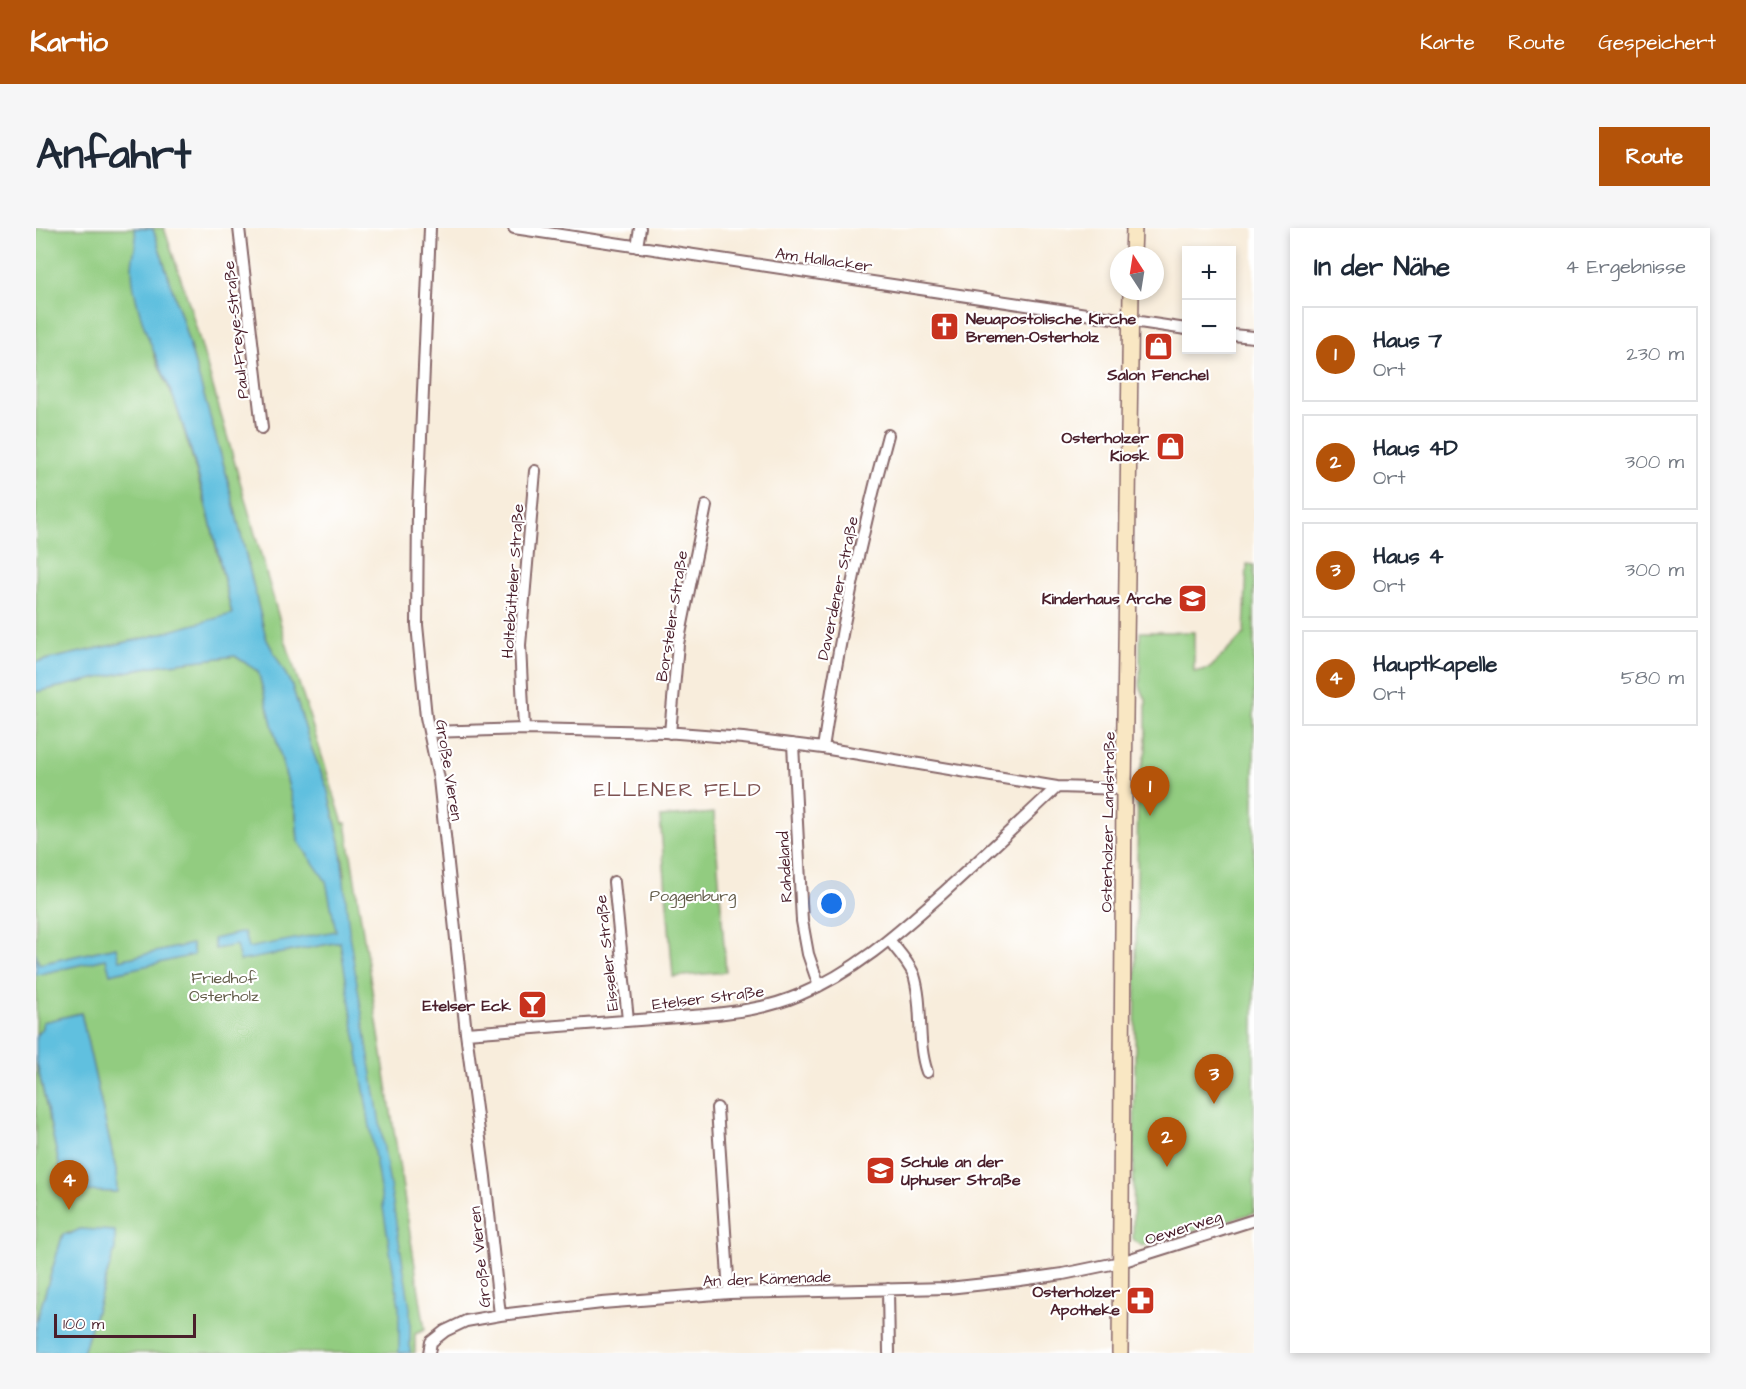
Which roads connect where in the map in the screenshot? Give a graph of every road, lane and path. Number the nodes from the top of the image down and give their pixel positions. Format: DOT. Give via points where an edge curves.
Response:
graph roads {
  1 [pos="239,228"];
  2 [pos="430,228"];
  3 [pos="514,228"];
  4 [pos="640,228"];
  5 [pos="1134,228"];
  6 [pos="1133,246"];
  7 [pos="637,247"];
  8 [pos="1130,300"];
  9 [pos="1129,320"];
  10 [pos="1182,328"];
  11 [pos="1236,335"];
  12 [pos="1254,337"];
  13 [pos="262,428"];
  14 [pos="888,435"];
  15 [pos="535,471"];
  16 [pos="706,506"];
  17 [pos="524,729"];
  18 [pos="430,732"];
  19 [pos="670,733"];
  20 [pos="793,744"];
  21 [pos="823,748"];
  22 [pos="1057,787"];
  23 [pos="1124,789"];
  24 [pos="614,882"];
  25 [pos="890,941"];
  26 [pos="819,986"];
  27 [pos="628,1020"];
  28 [pos="466,1033"];
  29 [pos="927,1072"];
  30 [pos="717,1108"];
  31 [pos="1254,1221"];
  32 [pos="1121,1263"];
  33 [pos="888,1289"];
  34 [pos="729,1293"];
  35 [pos="500,1315"];
  36 [pos="429,1353"];
  37 [pos="889,1353"];
  38 [pos="1120,1353"];
  1 -- 13 [label="street, Paul-Freye-Straße"];
  2 -- 18 [label="street, Große Vieren" via="417,526 417,625"];
  3 -- 7 [label="street, Am Hallacker"];
  4 -- 7 [label="street"];
  5 -- 6 [label="main road"];
  7 -- 9 [label="street, Am Hallacker"];
  8 -- 9 [label="main road, Osterholzer Landstraße"];
  9 -- 10 [label="street, Am Hallacker"];
  9 -- 23 [label="main road, Osterholzer Landstraße"];
  11 -- 12 [label="street"];
  14 -- 21 [label="street, Daverdener Straße" via="836,661"];
  15 -- 17 [label="street, Holtebütteler Straße" via="520,645"];
  16 -- 19 [label="street, Borsteler Straße" via="678,644"];
  17 -- 18 [label="street"];
  17 -- 19 [label="street"];
  18 -- 28 [label="street, Große Vieren" via="439,779"];
  19 -- 20 [label="street"];
  20 -- 21 [label="street"];
  20 -- 26 [label="street, Rahdeland" via="802,921"];
  21 -- 22 [label="street"];
  22 -- 23 [label="street"];
  22 -- 25 [label="street, Etelser Straße"];
  23 -- 32 [label="main road, Osterholzer Landstraße"];
  24 -- 27 [label="street, Eisseler Straße"];
  25 -- 26 [label="street, Etelser Straße"];
  25 -- 29 [label="street" via="913,974"];
  26 -- 27 [label="street, Etelser Straße" via="772,1005 739,1012"];
  27 -- 28 [label="street, Etelser Straße"];
  28 -- 35 [label="street, Große Vieren"];
  30 -- 34 [label="street"];
  31 -- 32 [label="street, Oewerweg"];
  32 -- 33 [label="street, An der Kämenade" via="1013,1281"];
  32 -- 38 [label="main road, Osterholzer Landstraße"];
  33 -- 34 [label="street, An der Kämenade"];
  33 -- 37 [label="street"];
  34 -- 35 [label="street, An der Kämenade"];
  35 -- 36 [label="street, An der Kämenade" via="466,1321 445,1331 431,1342"];
}
